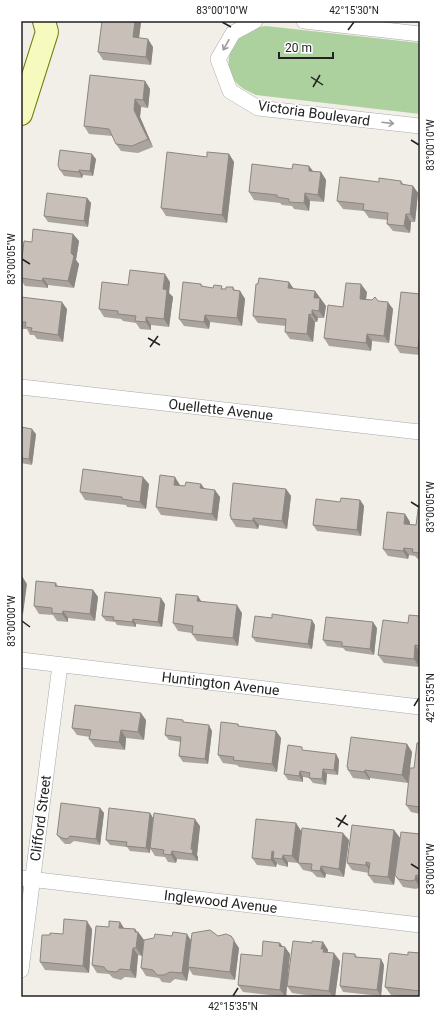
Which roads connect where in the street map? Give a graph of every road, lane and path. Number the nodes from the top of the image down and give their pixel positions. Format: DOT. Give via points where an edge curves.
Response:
graph roads {
  1 [pos="255,21"];
  2 [pos="304,21"];
  3 [pos="51,25"];
  4 [pos="420,34"];
  5 [pos="21,114"];
  6 [pos="420,126"];
  7 [pos="21,387"];
  8 [pos="420,432"];
  9 [pos="21,660"];
  10 [pos="60,665"];
  11 [pos="420,707"];
  12 [pos="27,879"];
  13 [pos="420,925"];
  14 [pos="21,970"];
  1 -- 6 [label="street, Victoria Boulevard, one-way" via="233,33 218,59 230,92 258,108"];
  2 -- 4 [label="street"];
  3 -- 5 [label="main road"];
  7 -- 8 [label="street, Ouellette Avenue"];
  9 -- 10 [label="street, Huntington Avenue"];
  10 -- 11 [label="street, Huntington Avenue"];
  10 -- 12 [label="street, Clifford Street"];
  12 -- 13 [label="street, Inglewood Avenue"];
  12 -- 14 [label="street, Clifford Street"];
}
